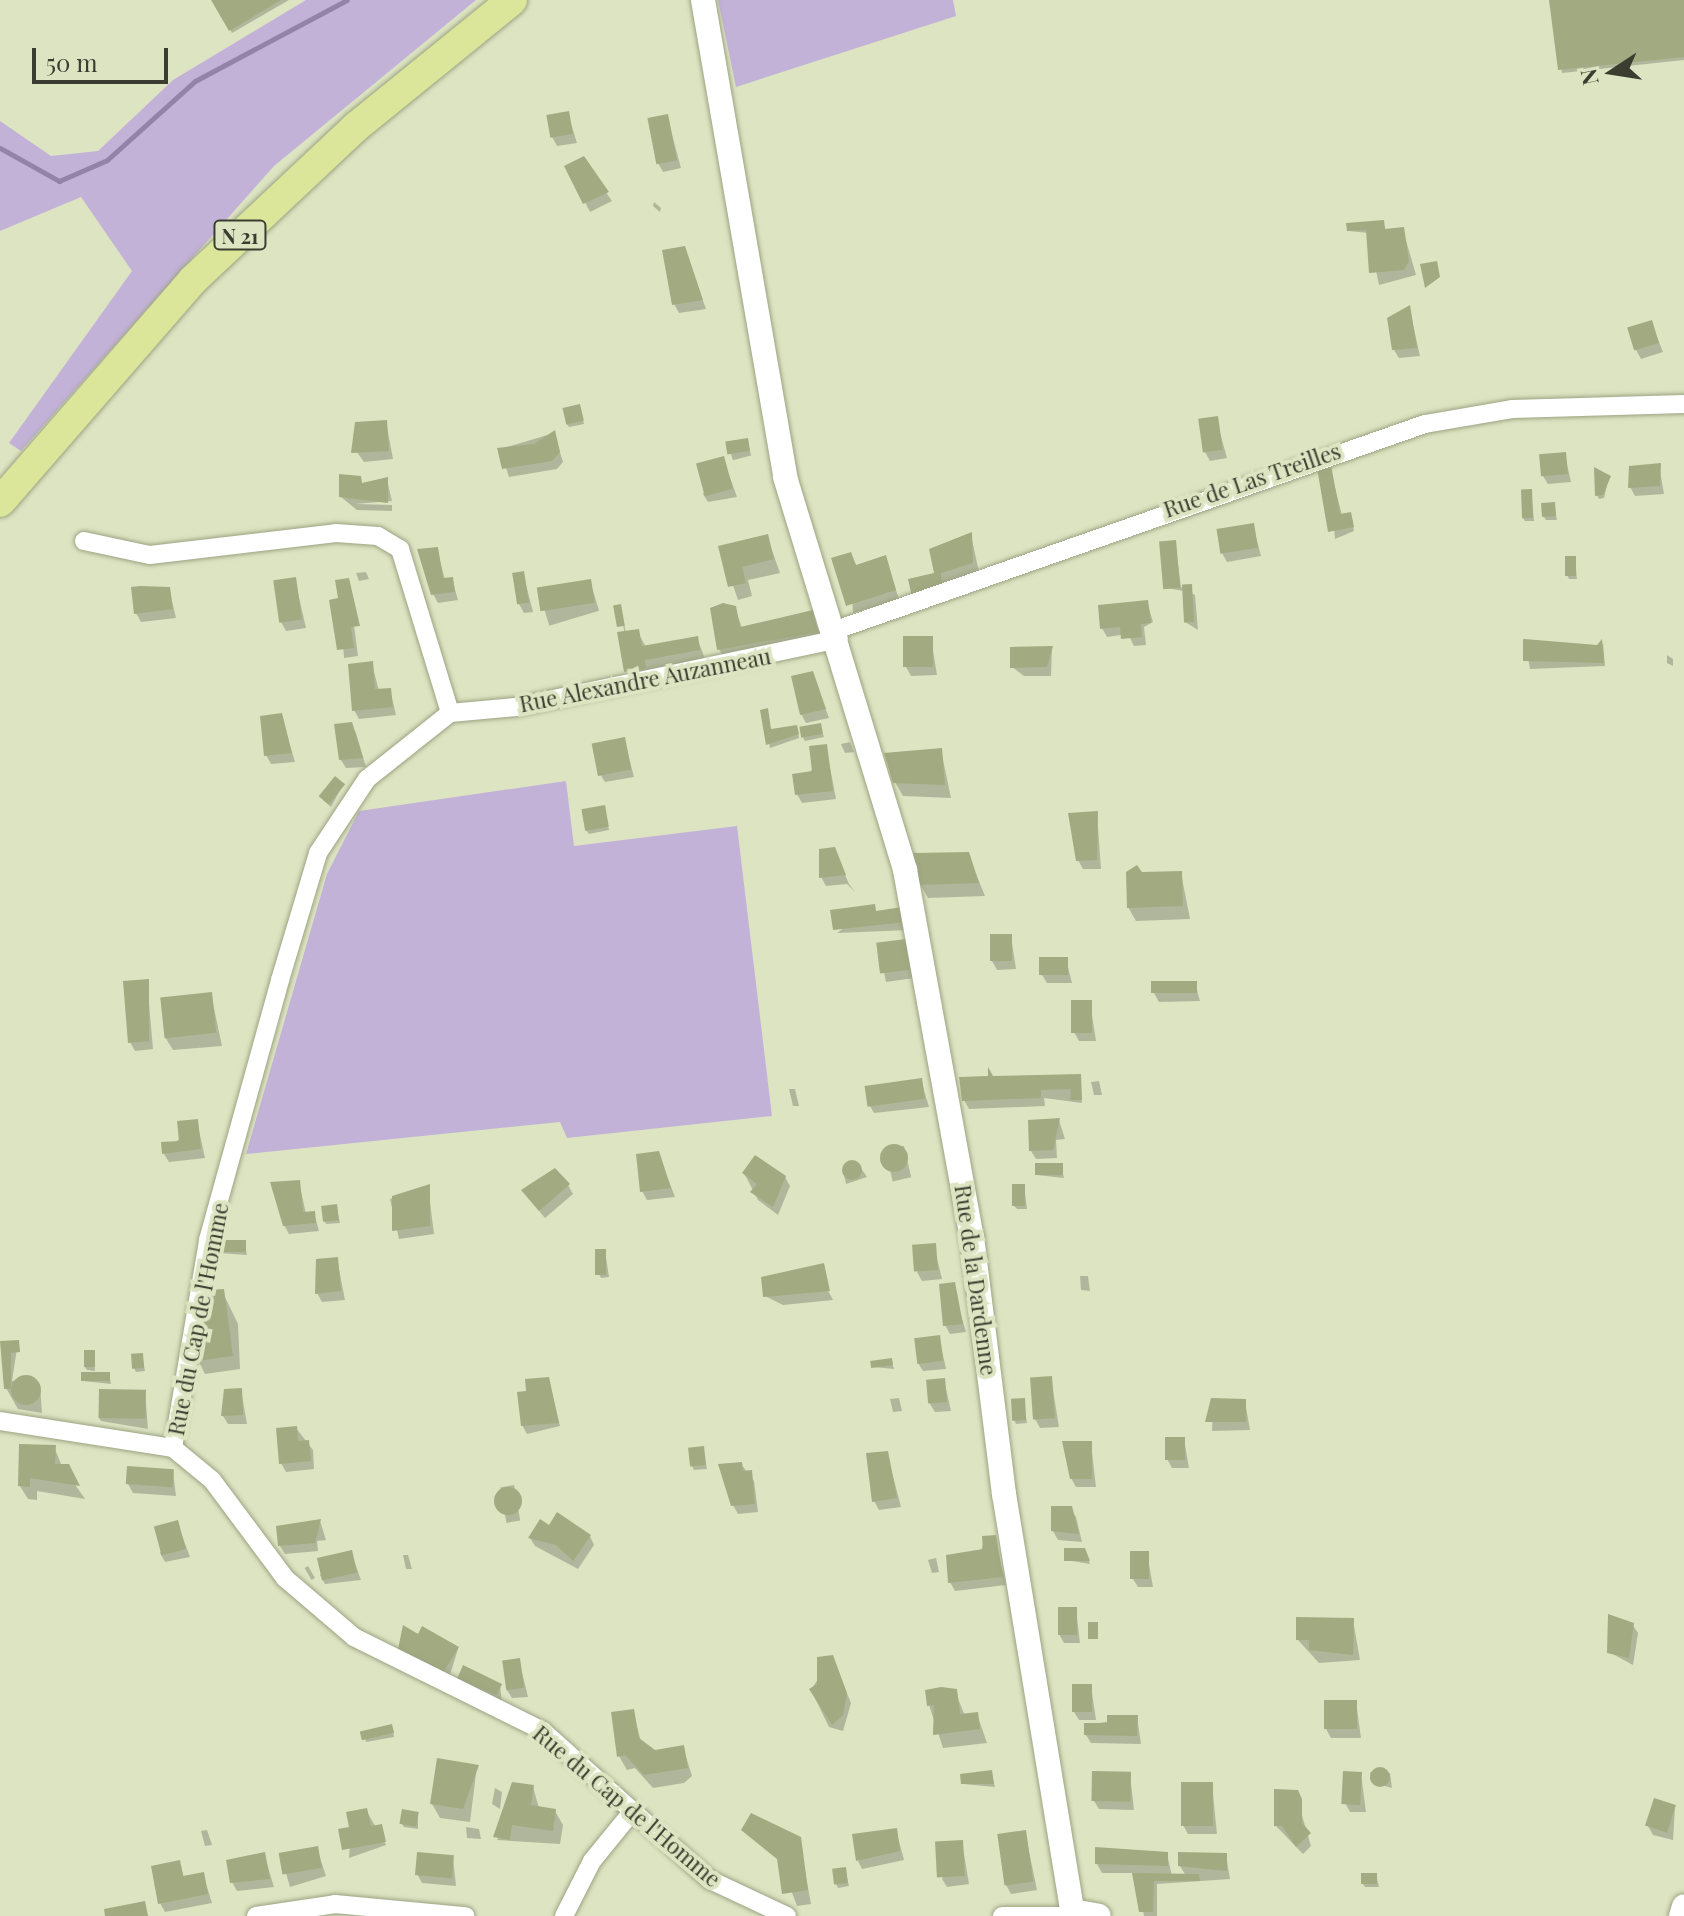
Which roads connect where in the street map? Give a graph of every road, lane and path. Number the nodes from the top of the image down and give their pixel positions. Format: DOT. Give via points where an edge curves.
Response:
graph roads {
  1 [pos="512,0"];
  2 [pos="703,0"];
  3 [pos="1684,404"];
  4 [pos="0,502"];
  5 [pos="84,541"];
  6 [pos="838,634"];
  7 [pos="450,713"];
  8 [pos="0,1421"];
  9 [pos="173,1448"];
  10 [pos="632,1812"];
  11 [pos="1684,1906"];
  12 [pos="1072,1914"];
  13 [pos="256,1916"];
  14 [pos="465,1916"];
  15 [pos="564,1916"];
  16 [pos="787,1916"];
  17 [pos="1002,1916"];
  18 [pos="1099,1916"];
  19 [pos="1681,1916"];
  1 -- 4 [label="main road, N 21" via="356,127 193,280"];
  2 -- 6 [label="street, Rue de la Dardenne" via="785,477"];
  3 -- 6 [label="street, Rue de Las Treilles" via="1553,405 1425,424"];
  5 -- 7 [label="street" via="150,555 336,533 378,536 400,549"];
  6 -- 7 [label="street, Rue Alexandre Auzanneau" via="531,705"];
  6 -- 12 [label="street, Rue de la Dardenne" via="905,870 971,1227 1004,1494"];
  7 -- 9 [label="street, Rue du Cap de l'Homme" via="367,779 318,853 208,1240"];
  8 -- 9 [label="street"];
  9 -- 10 [label="street, Rue du Cap de l'Homme" via="212,1480 285,1578 354,1637 543,1731"];
  10 -- 15 [label="street" via="592,1861"];
  10 -- 16 [label="street, Rue du Cap de l'Homme" via="710,1880"];
  11 -- 19 [label="street"];
  12 -- 17 [label="street"];
  12 -- 18 [label="street"];
  13 -- 14 [label="street" via="335,1904"];
}
